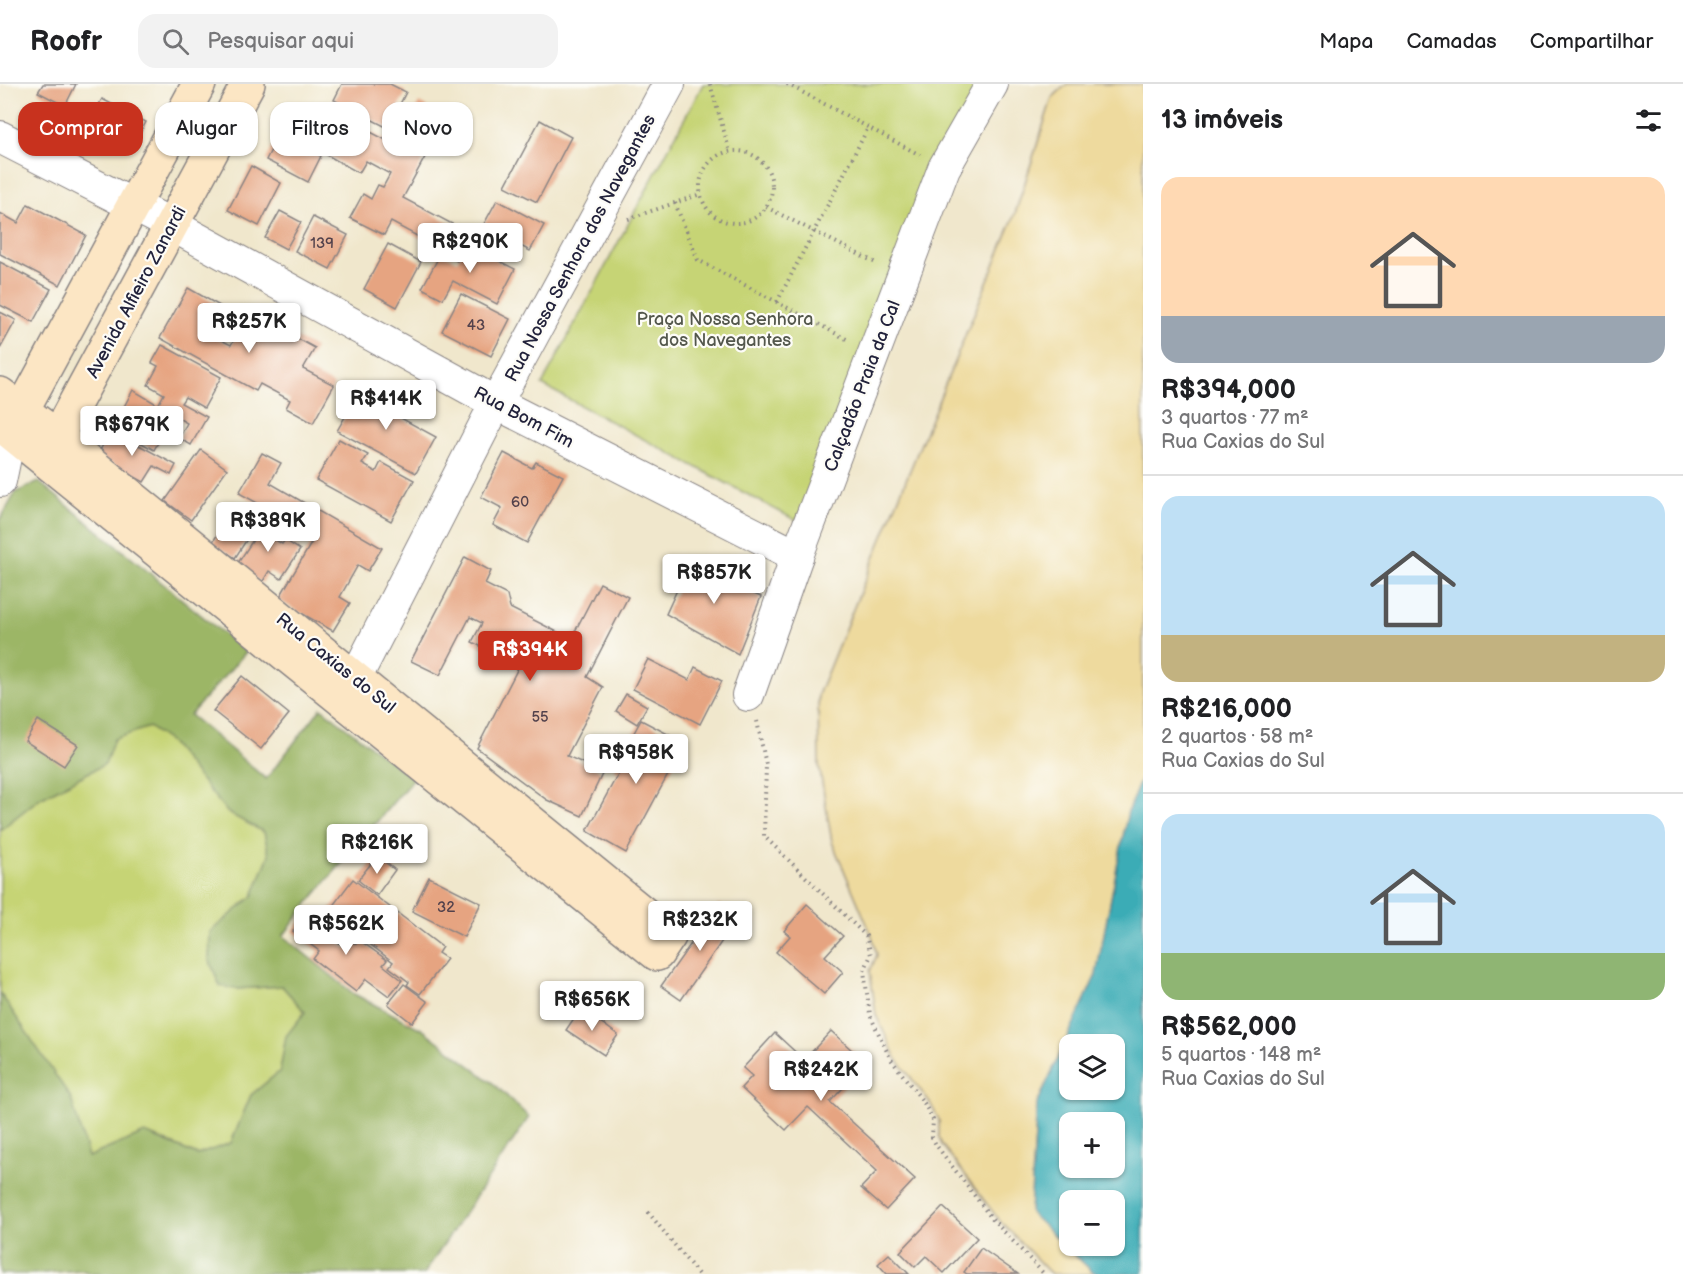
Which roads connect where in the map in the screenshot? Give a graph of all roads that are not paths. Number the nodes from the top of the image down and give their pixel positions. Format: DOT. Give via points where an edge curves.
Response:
graph roads {
  1 [pos="199,84"];
  2 [pos="248,84"];
  3 [pos="669,84"];
  4 [pos="992,84"];
  5 [pos="0,138"];
  6 [pos="132,206"];
  7 [pos="172,225"];
  8 [pos="496,403"];
  9 [pos="8,416"];
  10 [pos="51,448"];
  11 [pos="1,479"];
  12 [pos="797,556"];
  13 [pos="349,689"];
  14 [pos="748,694"];
  15 [pos="663,945"];
  1 -- 6 [label="street"];
  2 -- 7 [label="street, Avenida Alfieiro Zanardi"];
  3 -- 8 [label="street, Rua Nossa Senhora dos Navegantes"];
  4 -- 12 [label="street, Calçadão Praia da Cal" via="944,168"];
  5 -- 6 [label="street, Rua Bom Fim"];
  6 -- 7 [label="street, Rua Bom Fim"];
  6 -- 9 [label="street"];
  7 -- 8 [label="street, Rua Bom Fim"];
  7 -- 10 [label="street, Avenida Alfieiro Zanardi"];
  8 -- 12 [label="street, Rua Bom Fim"];
  8 -- 13 [label="street, Rua Nossa Senhora dos Navegantes"];
  9 -- 10 [label="street, Rua Caxias do Sul"];
  9 -- 11 [label="street"];
  10 -- 11 [label="street"];
  10 -- 13 [label="street, Rua Caxias do Sul"];
  12 -- 14 [label="street, Calçadão Praia da Cal"];
  13 -- 15 [label="street, Rua Caxias do Sul"];
}
